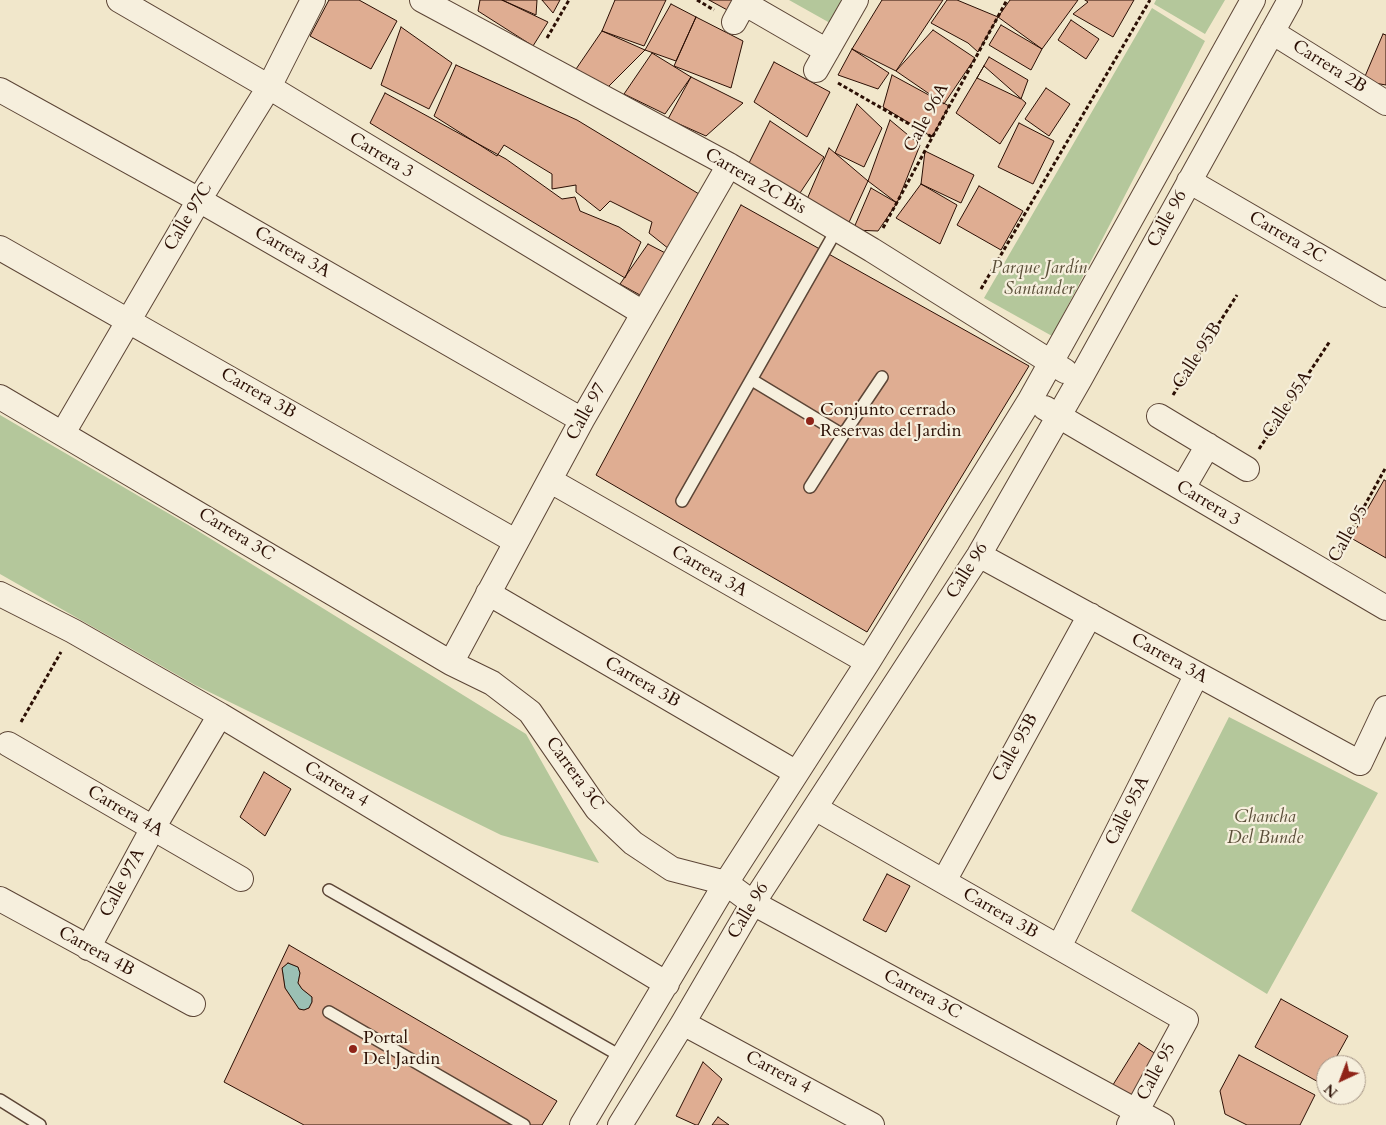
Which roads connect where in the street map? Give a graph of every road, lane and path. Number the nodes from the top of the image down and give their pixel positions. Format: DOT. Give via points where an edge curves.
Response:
graph roads {
  1 [pos="119,0"];
  2 [pos="313,0"];
  3 [pos="422,0"];
  4 [pos="569,0"];
  5 [pos="856,0"];
  6 [pos="1007,0"];
  7 [pos="1150,0"];
  8 [pos="1253,0"];
  9 [pos="1290,0"];
  10 [pos="741,8"];
  11 [pos="1272,32"];
  12 [pos="534,60"];
  13 [pos="269,87"];
  14 [pos="0,90"];
  15 [pos="1386,103"];
  16 [pos="729,165"];
  17 [pos="1189,181"];
  18 [pos="199,200"];
  19 [pos="837,229"];
  20 [pos="0,248"];
  21 [pos="872,250"];
  22 [pos="1237,295"];
  23 [pos="1386,295"];
  24 [pos="968,311"];
  25 [pos="643,313"];
  26 [pos="128,319"];
  27 [pos="1330,341"];
  28 [pos="1051,363"];
  29 [pos="882,377"];
  30 [pos="1080,379"];
  31 [pos="752,380"];
  32 [pos="0,397"];
  33 [pos="1030,400"];
  34 [pos="1159,416"];
  35 [pos="1059,417"];
  36 [pos="582,420"];
  37 [pos="63,433"];
  38 [pos="843,435"];
  39 [pos="1208,445"];
  40 [pos="1386,467"];
  41 [pos="1247,468"];
  42 [pos="551,481"];
  43 [pos="810,487"];
  44 [pos="1184,488"];
  45 [pos="682,501"];
  46 [pos="515,541"];
  47 [pos="979,555"];
  48 [pos="1326,574"];
  49 [pos="0,594"];
  50 [pos="488,594"];
  51 [pos="1386,608"];
  52 [pos="1090,615"];
  53 [pos="73,631"];
  54 [pos="451,662"];
  55 [pos="868,662"];
  56 [pos="1197,674"];
  57 [pos="1386,708"];
  58 [pos="220,715"];
  59 [pos="8,744"];
  60 [pos="796,772"];
  61 [pos="815,808"];
  62 [pos="153,828"];
  63 [pos="241,879"];
  64 [pos="944,881"];
  65 [pos="726,883"];
  66 [pos="330,890"];
  67 [pos="0,899"];
  68 [pos="753,903"];
  69 [pos="1059,947"];
  70 [pos="88,948"];
  71 [pos="668,984"];
  72 [pos="193,1004"];
  73 [pos="329,1012"];
  74 [pos="1186,1020"];
  75 [pos="683,1024"];
  76 [pos="624,1058"];
  77 [pos="0,1100"];
  78 [pos="1133,1118"];
  79 [pos="40,1125"];
  80 [pos="524,1125"];
  81 [pos="582,1125"];
  82 [pos="620,1125"];
  83 [pos="872,1125"];
  84 [pos="1162,1125"];
  1 -- 13 [label="street, Carrera 3"];
  2 -- 13 [label="street, Calle 97C"];
  3 -- 12 [label="street, Carrera 2C Bis"];
  4 -- 12 [label="path"];
  5 -- 10 [label="street" via="822,61"];
  6 -- 21 [label="path, Calle 96A"];
  7 -- 24 [label="path"];
  8 -- 28 [label="street, Calle 96"];
  9 -- 11 [label="street, Calle 96"];
  11 -- 15 [label="street, Carrera 2B"];
  11 -- 17 [label="street, Calle 96"];
  12 -- 16 [label="street, Carrera 2C Bis"];
  13 -- 18 [label="street, Calle 97C"];
  13 -- 25 [label="street, Carrera 3"];
  14 -- 18 [label="street, Carrera 3A"];
  16 -- 19 [label="street, Carrera 2C Bis"];
  16 -- 25 [label="street, Calle 97"];
  17 -- 23 [label="street, Carrera 2C"];
  17 -- 30 [label="street, Calle 96"];
  18 -- 26 [label="street, Calle 97C"];
  18 -- 36 [label="street, Carrera 3A"];
  19 -- 21 [label="street, Carrera 2C Bis"];
  19 -- 31 [label="lane"];
  20 -- 26 [label="street, Carrera 3B"];
  21 -- 24 [label="street, Carrera 2C Bis"];
  22 -- 34 [label="path, Calle 95B"];
  24 -- 28 [label="street, Carrera 2C Bis"];
  25 -- 36 [label="street, Calle 97"];
  26 -- 37 [label="street, Calle 97C"];
  26 -- 46 [label="street, Carrera 3B"];
  27 -- 41 [label="path, Calle 95A"];
  28 -- 30 [label="street, Carrera 2C Bis"];
  28 -- 33 [label="street, Calle 96"];
  29 -- 38 [label="lane"];
  30 -- 35 [label="street, Calle 96"];
  31 -- 38 [label="lane"];
  31 -- 45 [label="lane"];
  32 -- 37 [label="street, Carrera 3C"];
  33 -- 35 [label="street, Carrera 3"];
  33 -- 55 [label="street, Calle 96"];
  34 -- 39 [label="street"];
  35 -- 44 [label="street, Carrera 3"];
  35 -- 47 [label="street, Calle 96"];
  36 -- 42 [label="street, Calle 97"];
  37 -- 54 [label="street, Carrera 3C"];
  38 -- 43 [label="lane"];
  39 -- 41 [label="street"];
  39 -- 44 [label="street"];
  40 -- 48 [label="path, Calle 95"];
  42 -- 46 [label="street, Calle 97"];
  42 -- 55 [label="street, Carrera 3A"];
  44 -- 48 [label="street, Carrera 3"];
  46 -- 50 [label="street, Calle 97"];
  47 -- 52 [label="street, Carrera 3A"];
  47 -- 61 [label="street, Calle 96"];
  48 -- 51 [label="street, Carrera 3"];
  49 -- 53 [label="street, Carrera 4"];
  50 -- 54 [label="street, Calle 97"];
  50 -- 60 [label="street, Carrera 3B"];
  52 -- 56 [label="street, Carrera 3A"];
  52 -- 64 [label="street, Calle 95B"];
  53 -- 58 [label="street, Carrera 4"];
  53 -- 59 [label="path"];
  54 -- 65 [label="street, Carrera 3C" via="492,683 530,712 598,809 633,843 672,869"];
  55 -- 60 [label="street, Calle 96"];
  56 -- 57 [label="street, Carrera 3A" via="1360,763"];
  56 -- 69 [label="street, Calle 95A"];
  58 -- 62 [label="street, Calle 97A"];
  58 -- 71 [label="street, Carrera 4"];
  59 -- 62 [label="street, Carrera 4A"];
  60 -- 65 [label="street, Calle 96"];
  61 -- 64 [label="street, Carrera 3B"];
  61 -- 68 [label="street, Calle 96"];
  62 -- 63 [label="street, Carrera 4A"];
  62 -- 70 [label="street, Calle 97A"];
  64 -- 69 [label="street, Carrera 3B"];
  65 -- 68 [label="street, Carrera 3C"];
  65 -- 71 [label="street, Calle 96"];
  66 -- 76 [label="lane"];
  67 -- 70 [label="street, Carrera 4B"];
  68 -- 75 [label="street, Calle 96"];
  68 -- 78 [label="street, Carrera 3C"];
  69 -- 74 [label="street, Carrera 3B"];
  70 -- 72 [label="street, Carrera 4B"];
  71 -- 76 [label="street, Calle 96"];
  73 -- 80 [label="lane"];
  74 -- 78 [label="street, Calle 95"];
  75 -- 82 [label="street, Calle 96"];
  75 -- 83 [label="street, Carrera 4"];
  76 -- 81 [label="street, Calle 96"];
  77 -- 79 [label="lane"];
  78 -- 84 [label="street, Carrera 3C"];
}
